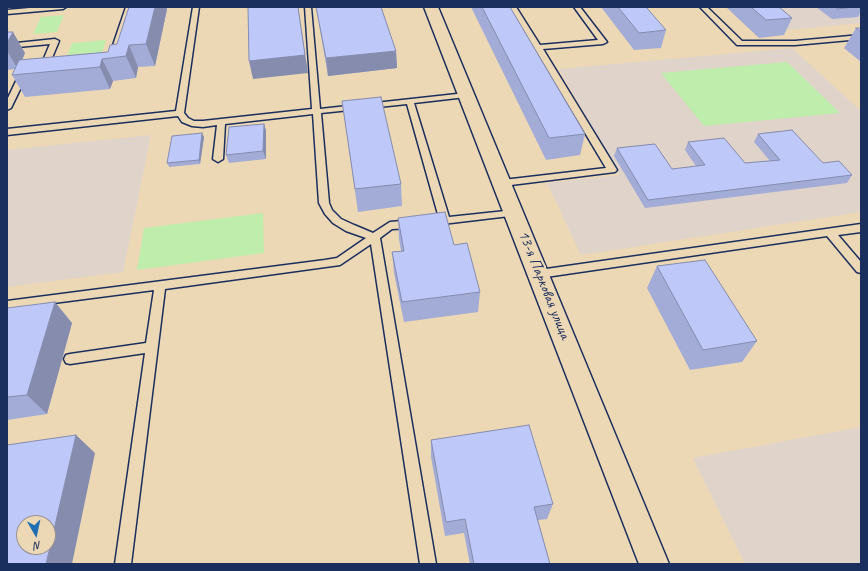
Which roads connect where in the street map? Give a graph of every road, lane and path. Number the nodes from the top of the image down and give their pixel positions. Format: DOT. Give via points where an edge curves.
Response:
graph roads {
  1 [pos="63,7"];
  2 [pos="129,7"];
  3 [pos="196,7"];
  4 [pos="308,7"];
  5 [pos="432,7"];
  6 [pos="513,7"];
  7 [pos="577,7"];
  8 [pos="703,7"];
  9 [pos="7,12"];
  10 [pos="861,37"];
  11 [pos="7,46"];
  12 [pos="538,47"];
  13 [pos="110,68"];
  14 [pos="17,88"];
  15 [pos="7,89"];
  16 [pos="466,95"];
  17 [pos="410,102"];
  18 [pos="7,108"];
  19 [pos="317,111"];
  20 [pos="180,113"];
  21 [pos="221,122"];
  22 [pos="7,132"];
  23 [pos="218,159"];
  24 [pos="503,183"];
  25 [pos="515,213"];
  26 [pos="446,220"];
  27 [pos="861,228"];
  28 [pos="830,233"];
  29 [pos="375,237"];
  30 [pos="861,269"];
  31 [pos="539,274"];
  32 [pos="160,285"];
  33 [pos="7,305"];
  34 [pos="152,347"];
  35 [pos="70,360"];
  36 [pos="123,564"];
  37 [pos="428,564"];
  38 [pos="654,564"];
  1 -- 9 [label="lane"];
  2 -- 13 [label="lane"];
  3 -- 20 [label="lane"];
  4 -- 19 [label="lane"];
  5 -- 16 [label="street, 13-я Парковая улица"];
  6 -- 12 [label="lane"];
  7 -- 12 [label="lane" via="603,42"];
  8 -- 10 [label="lane" via="740,44 795,43"];
  11 -- 14 [label="lane" via="55,42 45,74 22,77"];
  12 -- 24 [label="lane" via="612,170"];
  14 -- 15 [label="lane"];
  14 -- 18 [label="lane"];
  16 -- 17 [label="lane"];
  16 -- 24 [label="street, 13-я Парковая улица"];
  17 -- 19 [label="lane"];
  17 -- 26 [label="lane"];
  19 -- 21 [label="lane"];
  19 -- 29 [label="lane" via="324,203 328,212 343,225"];
  20 -- 21 [label="lane" via="185,120 192,123"];
  20 -- 22 [label="lane"];
  21 -- 23 [label="lane"];
  24 -- 25 [label="street, 13-я Парковая улица"];
  25 -- 26 [label="lane"];
  25 -- 31 [label="street, 13-я Парковая улица"];
  26 -- 29 [label="lane" via="390,226"];
  27 -- 28 [label="lane"];
  28 -- 30 [label="lane"];
  28 -- 31 [label="lane"];
  29 -- 32 [label="lane" via="335,262"];
  29 -- 37 [label="lane"];
  31 -- 38 [label="street, 13-я Парковая улица"];
  32 -- 33 [label="lane"];
  32 -- 34 [label="lane"];
  34 -- 35 [label="lane"];
  34 -- 36 [label="lane"];
}
